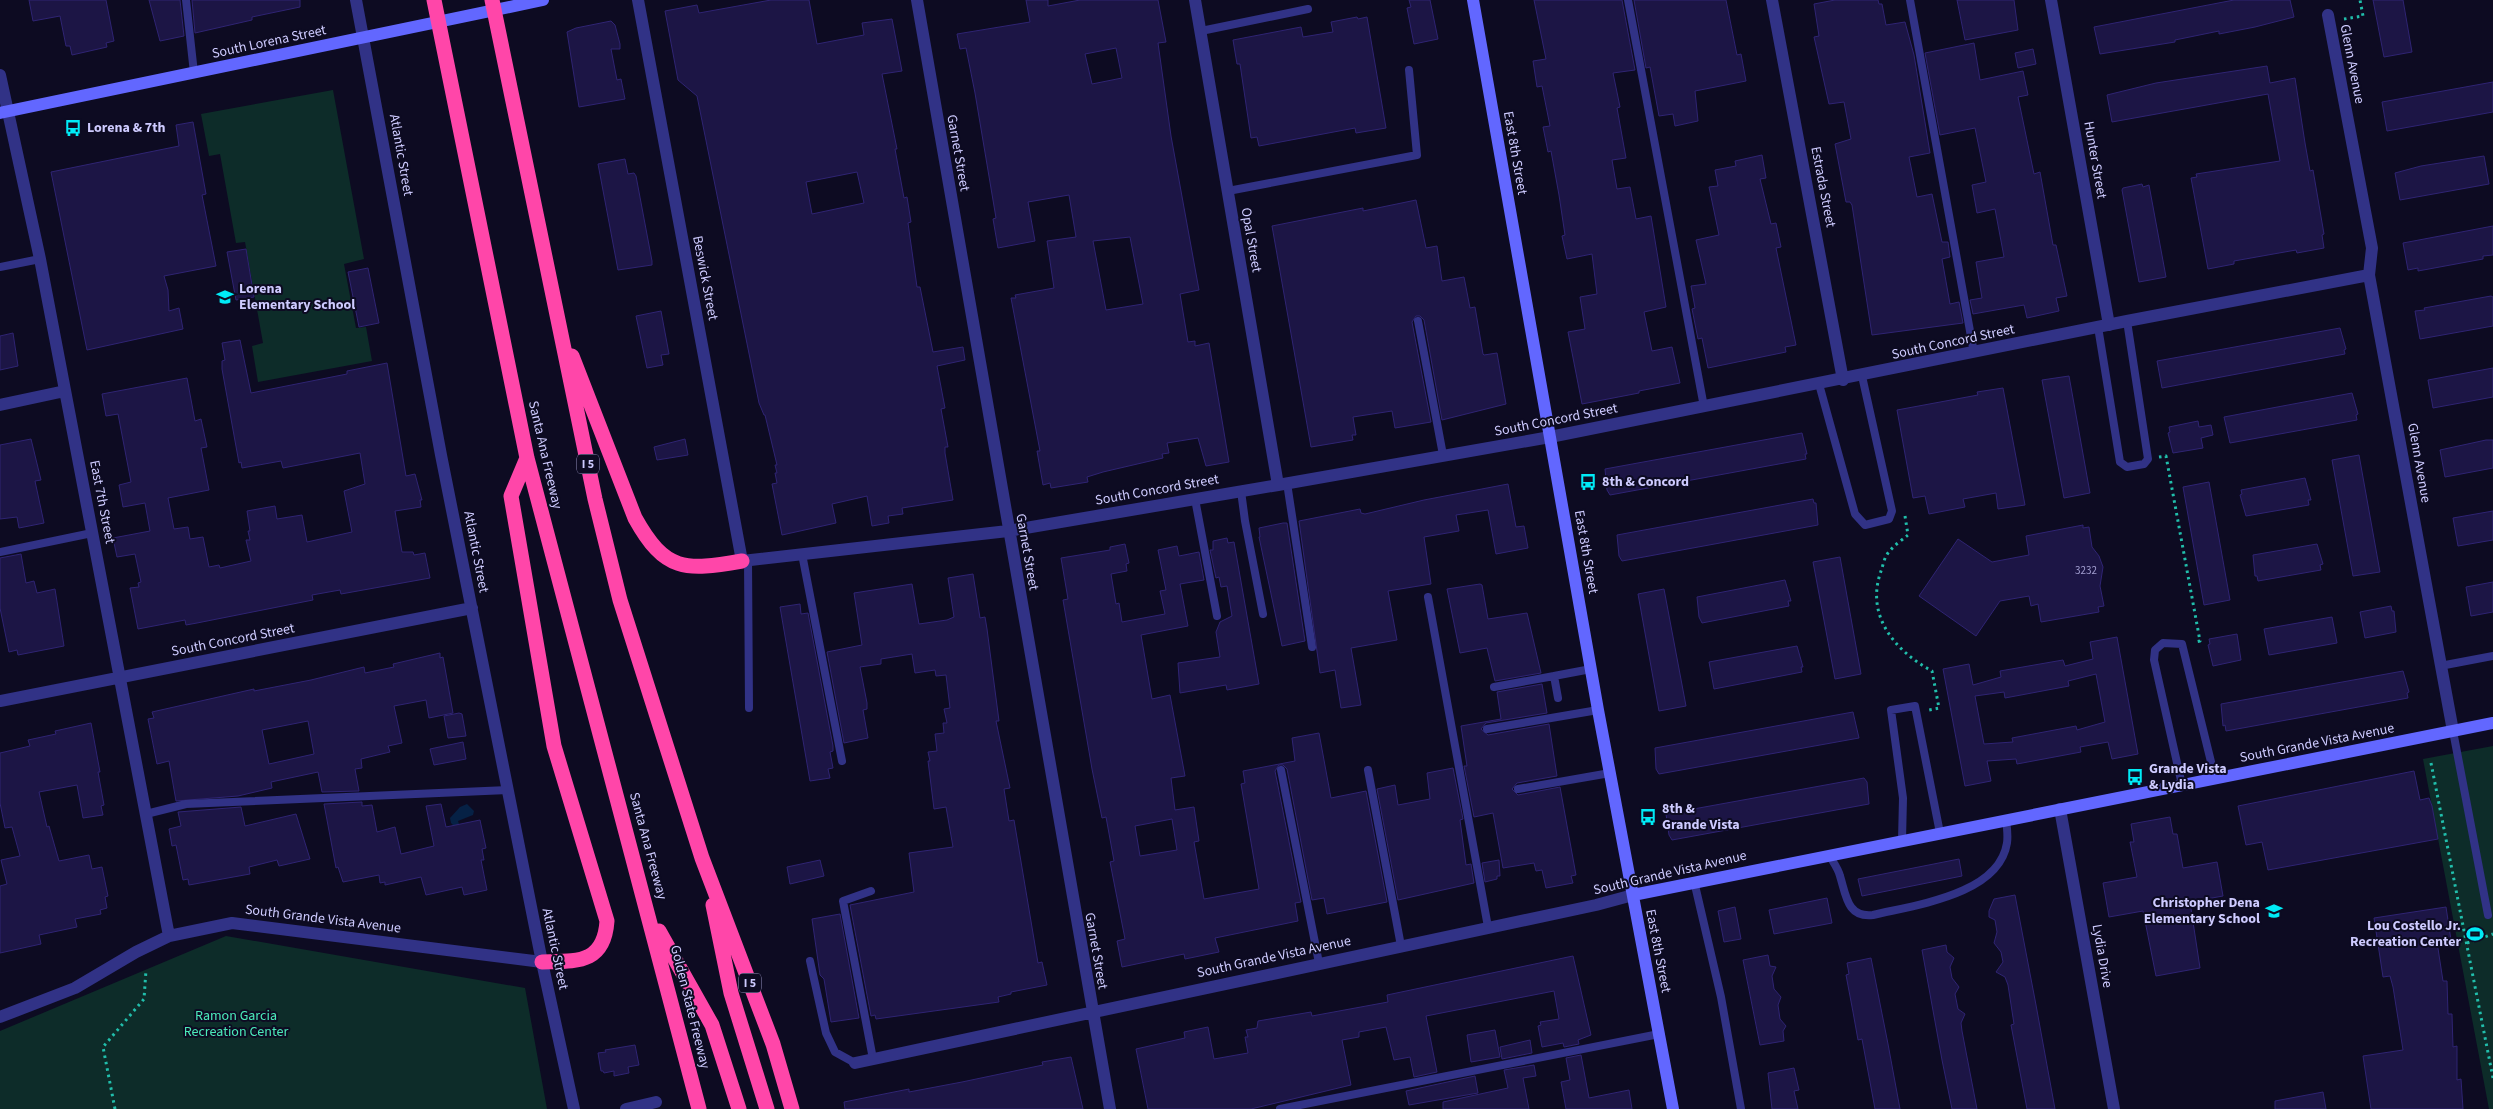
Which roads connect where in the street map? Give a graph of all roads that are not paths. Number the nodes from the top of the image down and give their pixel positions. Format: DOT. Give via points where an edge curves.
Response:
graph roads {
  1 [pos="186,0"];
  2 [pos="356,0"];
  3 [pos="434,0"];
  4 [pos="492,0"];
  5 [pos="543,0"];
  6 [pos="638,0"];
  7 [pos="917,0"];
  8 [pos="1195,0"];
  9 [pos="1473,0"];
  10 [pos="1628,0"];
  11 [pos="1772,0"];
  12 [pos="1910,0"];
  13 [pos="2051,0"];
  14 [pos="1308,9"];
  15 [pos="2328,18"];
  16 [pos="1201,31"];
  17 [pos="364,38"];
  18 [pos="1409,70"];
  19 [pos="194,73"];
  20 [pos="0,75"];
  21 [pos="3,112"];
  22 [pos="1228,191"];
  23 [pos="40,259"];
  24 [pos="0,267"];
  25 [pos="2369,275"];
  26 [pos="557,316"];
  27 [pos="1418,321"];
  28 [pos="2127,321"];
  29 [pos="2104,326"];
  30 [pos="1974,353"];
  31 [pos="1862,376"];
  32 [pos="1843,380"];
  33 [pos="1819,384"];
  34 [pos="65,390"];
  35 [pos="0,404"];
  36 [pos="1704,407"];
  37 [pos="1550,437"];
  38 [pos="1443,456"];
  39 [pos="527,458"];
  40 [pos="1283,484"];
  41 [pos="1241,491"];
  42 [pos="1195,499"];
  43 [pos="1008,531"];
  44 [pos="92,532"];
  45 [pos="0,552"];
  46 [pos="802,554"];
  47 [pos="745,561"];
  48 [pos="1428,597"];
  49 [pos="472,608"];
  50 [pos="1263,614"];
  51 [pos="1218,616"];
  52 [pos="1312,647"];
  53 [pos="2493,656"];
  54 [pos="2440,666"];
  55 [pos="1591,669"];
  56 [pos="1554,676"];
  57 [pos="120,678"];
  58 [pos="1494,687"];
  59 [pos="1558,698"];
  60 [pos="0,701"];
  61 [pos="750,708"];
  62 [pos="1598,710"];
  63 [pos="2493,723"];
  64 [pos="1487,728"];
  65 [pos="2452,731"];
  66 [pos="842,761"];
  67 [pos="1281,770"];
  68 [pos="1368,770"];
  69 [pos="1610,773"];
  70 [pos="2215,778"];
  71 [pos="2182,785"];
  72 [pos="1518,789"];
  73 [pos="508,790"];
  74 [pos="2060,809"];
  75 [pos="146,814"];
  76 [pos="2006,820"];
  77 [pos="1940,833"];
  78 [pos="1902,840"];
  79 [pos="1829,855"];
  80 [pos="702,858"];
  81 [pos="1694,882"];
  82 [pos="871,891"];
  83 [pos="1633,895"];
  84 [pos="649,912"];
  85 [pos="2488,916"];
  86 [pos="1488,928"];
  87 [pos="169,936"];
  88 [pos="1401,946"];
  89 [pos="810,961"];
  90 [pos="542,962"];
  91 [pos="1319,963"];
  92 [pos="1091,1012"];
  93 [pos="0,1017"];
  94 [pos="1659,1034"];
  95 [pos="873,1059"];
  96 [pos="855,1063"];
  97 [pos="656,1102"];
  98 [pos="574,1109"];
  99 [pos="626,1109"];
  100 [pos="699,1109"];
  101 [pos="738,1109"];
  102 [pos="767,1109"];
  103 [pos="792,1109"];
  104 [pos="1110,1109"];
  105 [pos="1280,1109"];
  106 [pos="1673,1109"];
  107 [pos="1741,1109"];
  108 [pos="2114,1109"];
  1 -- 19 [label="lane"];
  2 -- 17 [label="street, Atlantic Street"];
  3 -- 39 [label="highway, Santa Ana Freeway"];
  4 -- 26 [label="highway, I 5"];
  5 -- 17 [label="main road, South Lorena Street"];
  6 -- 47 [label="street, Beswick Street"];
  7 -- 43 [label="street, Garnet Street"];
  8 -- 16 [label="street, Opal Street"];
  9 -- 37 [label="main road, East 8th Street"];
  10 -- 36 [label="lane"];
  11 -- 32 [label="street, Estrada Street"];
  12 -- 30 [label="lane"];
  13 -- 29 [label="street, Hunter Street"];
  14 -- 16 [label="lane"];
  15 -- 25 [label="street, Glenn Avenue" via="2372,248"];
  16 -- 22 [label="street, Opal Street"];
  17 -- 19 [label="main road, South Lorena Street"];
  17 -- 49 [label="street, Atlantic Street"];
  18 -- 22 [label="lane" via="1417,156"];
  19 -- 21 [label="main road, South Lorena Street"];
  20 -- 21 [label="street, East 7th Street"];
  21 -- 23 [label="street, East 7th Street"];
  22 -- 40 [label="street, Opal Street"];
  23 -- 24 [label="lane"];
  23 -- 34 [label="street, East 7th Street"];
  25 -- 28 [label="street, South Concord Street"];
  25 -- 54 [label="street, Glenn Avenue"];
  26 -- 47 [label="highway" via="635,518 646,538 658,553 687,566 708,567"];
  26 -- 80 [label="highway, I 5" via="595,499 620,600"];
  27 -- 38 [label="lane"];
  28 -- 29 [label="street, South Concord Street"];
  28 -- 29 [label="lane" via="2148,459 2144,464 2127,467 2120,462"];
  29 -- 30 [label="street, South Concord Street"];
  30 -- 31 [label="street, South Concord Street"];
  31 -- 32 [label="street, South Concord Street"];
  31 -- 33 [label="lane" via="1891,506 1889,519 1865,525 1855,514"];
  32 -- 33 [label="street, South Concord Street"];
  33 -- 36 [label="street, South Concord Street"];
  34 -- 35 [label="street"];
  34 -- 44 [label="street, East 7th Street"];
  36 -- 37 [label="street, South Concord Street"];
  37 -- 38 [label="street, South Concord Street"];
  37 -- 55 [label="main road, East 8th Street"];
  38 -- 40 [label="street, South Concord Street"];
  39 -- 84 [label="highway, Santa Ana Freeway"];
  39 -- 90 [label="highway" via="511,496 554,746 607,921 602,945 595,954 574,961"];
  40 -- 41 [label="street, South Concord Street"];
  40 -- 52 [label="lane"];
  41 -- 42 [label="street, South Concord Street"];
  41 -- 50 [label="lane"];
  42 -- 43 [label="street, South Concord Street"];
  42 -- 51 [label="lane"];
  43 -- 46 [label="street, South Concord Street"];
  43 -- 92 [label="street, Garnet Street"];
  44 -- 45 [label="lane"];
  44 -- 57 [label="street, East 7th Street"];
  46 -- 47 [label="street, South Concord Street"];
  46 -- 66 [label="lane"];
  47 -- 61 [label="lane"];
  48 -- 86 [label="lane"];
  49 -- 57 [label="street, South Concord Street"];
  49 -- 73 [label="street, Atlantic Street"];
  53 -- 54 [label="lane"];
  54 -- 65 [label="street, Glenn Avenue"];
  55 -- 56 [label="lane"];
  55 -- 62 [label="main road, East 8th Street"];
  56 -- 58 [label="lane"];
  56 -- 59 [label="lane"];
  57 -- 60 [label="street, South Concord Street"];
  57 -- 75 [label="street, East 7th Street"];
  62 -- 64 [label="lane"];
  62 -- 69 [label="main road, East 8th Street"];
  63 -- 65 [label="main road, South Grande Vista Avenue"];
  65 -- 70 [label="main road, South Grande Vista Avenue"];
  65 -- 85 [label="lane, Glenn Avenue"];
  67 -- 91 [label="lane"];
  68 -- 88 [label="lane"];
  69 -- 72 [label="lane"];
  69 -- 83 [label="main road, East 8th Street"];
  70 -- 71 [label="main road, South Grande Vista Avenue"];
  70 -- 71 [label="lane" via="2182,644 2163,643 2155,650 2154,660"];
  71 -- 74 [label="main road, South Grande Vista Avenue"];
  73 -- 75 [label="lane" via="186,804"];
  73 -- 90 [label="street, Atlantic Street"];
  74 -- 76 [label="main road, South Grande Vista Avenue"];
  74 -- 108 [label="street, Lydia Drive"];
  75 -- 87 [label="street, East 7th Street"];
  76 -- 77 [label="main road, South Grande Vista Avenue"];
  76 -- 79 [label="lane" via="2007,844 1997,865 1968,890 1873,915 1865,916 1853,911 1847,903 1840,873"];
  77 -- 78 [label="main road, South Grande Vista Avenue"];
  77 -- 78 [label="lane" via="1915,706 1891,710 1903,798"];
  78 -- 79 [label="main road, South Grande Vista Avenue"];
  79 -- 81 [label="main road, South Grande Vista Avenue"];
  80 -- 102 [label="highway" via="731,993"];
  80 -- 103 [label="highway, I 5" via="773,1044"];
  81 -- 83 [label="main road, South Grande Vista Avenue"];
  81 -- 107 [label="lane" via="1721,997"];
  82 -- 95 [label="lane" via="843,901"];
  83 -- 86 [label="street, South Grande Vista Avenue"];
  83 -- 94 [label="main road, East 8th Street"];
  84 -- 100 [label="highway, Golden State Freeway"];
  84 -- 101 [label="highway" via="712,1025"];
  86 -- 88 [label="street, South Grande Vista Avenue"];
  87 -- 90 [label="street, South Grande Vista Avenue" via="232,923"];
  87 -- 93 [label="street, South Grande Vista Avenue" via="75,988"];
  88 -- 91 [label="street, South Grande Vista Avenue"];
  89 -- 96 [label="lane" via="826,1033 835,1052"];
  90 -- 98 [label="street, Atlantic Street"];
  91 -- 92 [label="street, South Grande Vista Avenue"];
  92 -- 95 [label="street, South Grande Vista Avenue"];
  92 -- 104 [label="street, Garnet Street"];
  94 -- 105 [label="lane"];
  94 -- 106 [label="main road, East 8th Street"];
  95 -- 96 [label="street, South Grande Vista Avenue"];
  97 -- 99 [label="street"];
}
